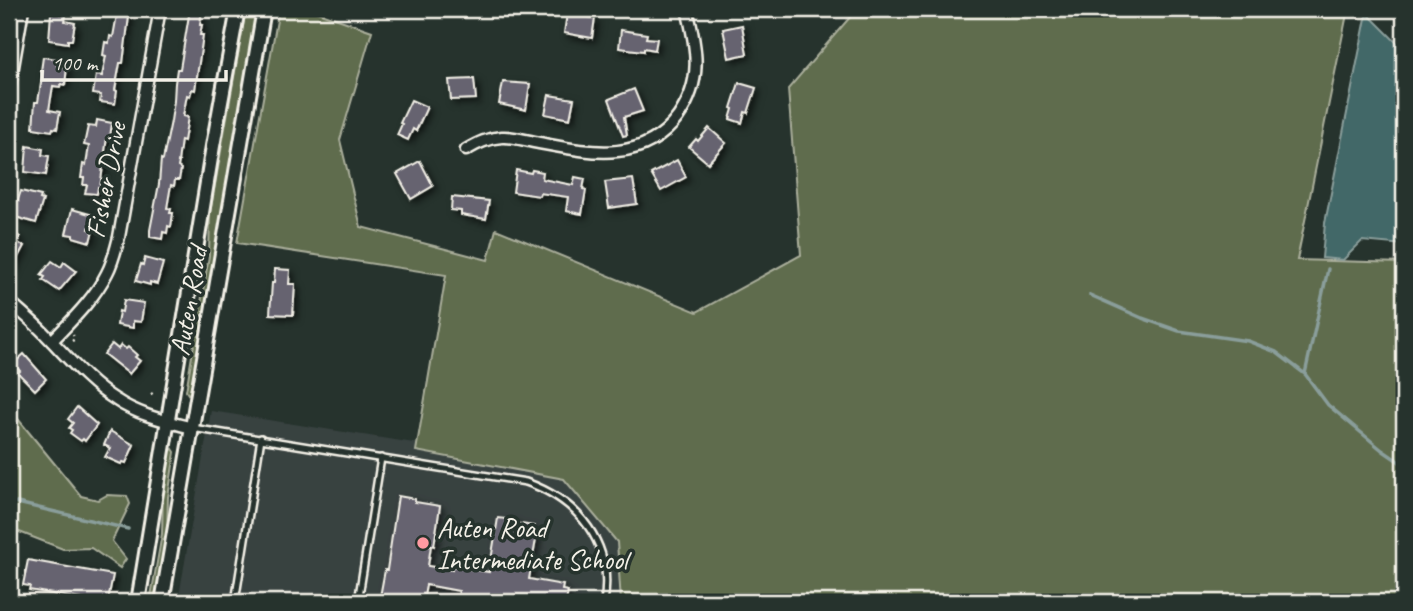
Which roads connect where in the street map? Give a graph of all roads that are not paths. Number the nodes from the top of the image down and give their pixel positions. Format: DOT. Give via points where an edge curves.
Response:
graph roads {
  1 [pos="23,9"];
  2 [pos="160,9"];
  3 [pos="238,9"];
  4 [pos="264,9"];
  5 [pos="687,9"];
  6 [pos="9,90"];
  7 [pos="467,150"];
  8 [pos="9,301"];
  9 [pos="52,341"];
  10 [pos="167,422"];
  11 [pos="192,428"];
  12 [pos="261,438"];
  13 [pos="381,458"];
  14 [pos="138,602"];
  15 [pos="162,602"];
  16 [pos="235,602"];
  17 [pos="358,602"];
  18 [pos="604,602"];
  1 -- 6 [label="street"];
  2 -- 9 [label="street, Fisher Drive" via="114,257 97,290"];
  3 -- 10 [label="street, Auten Road"];
  4 -- 11 [label="street, Auten Road"];
  5 -- 7 [label="street" via="695,45 695,81 684,108 660,135 621,152 582,151 505,136 484,140"];
  8 -- 9 [label="street"];
  9 -- 10 [label="street" via="116,400"];
  10 -- 11 [label="street"];
  10 -- 14 [label="street, Auten Road"];
  11 -- 12 [label="lane"];
  11 -- 15 [label="street, Auten Road"];
  12 -- 13 [label="lane"];
  12 -- 16 [label="lane"];
  13 -- 17 [label="lane"];
  13 -- 18 [label="lane" via="526,482 562,499 579,513 598,545 606,582"];
}
